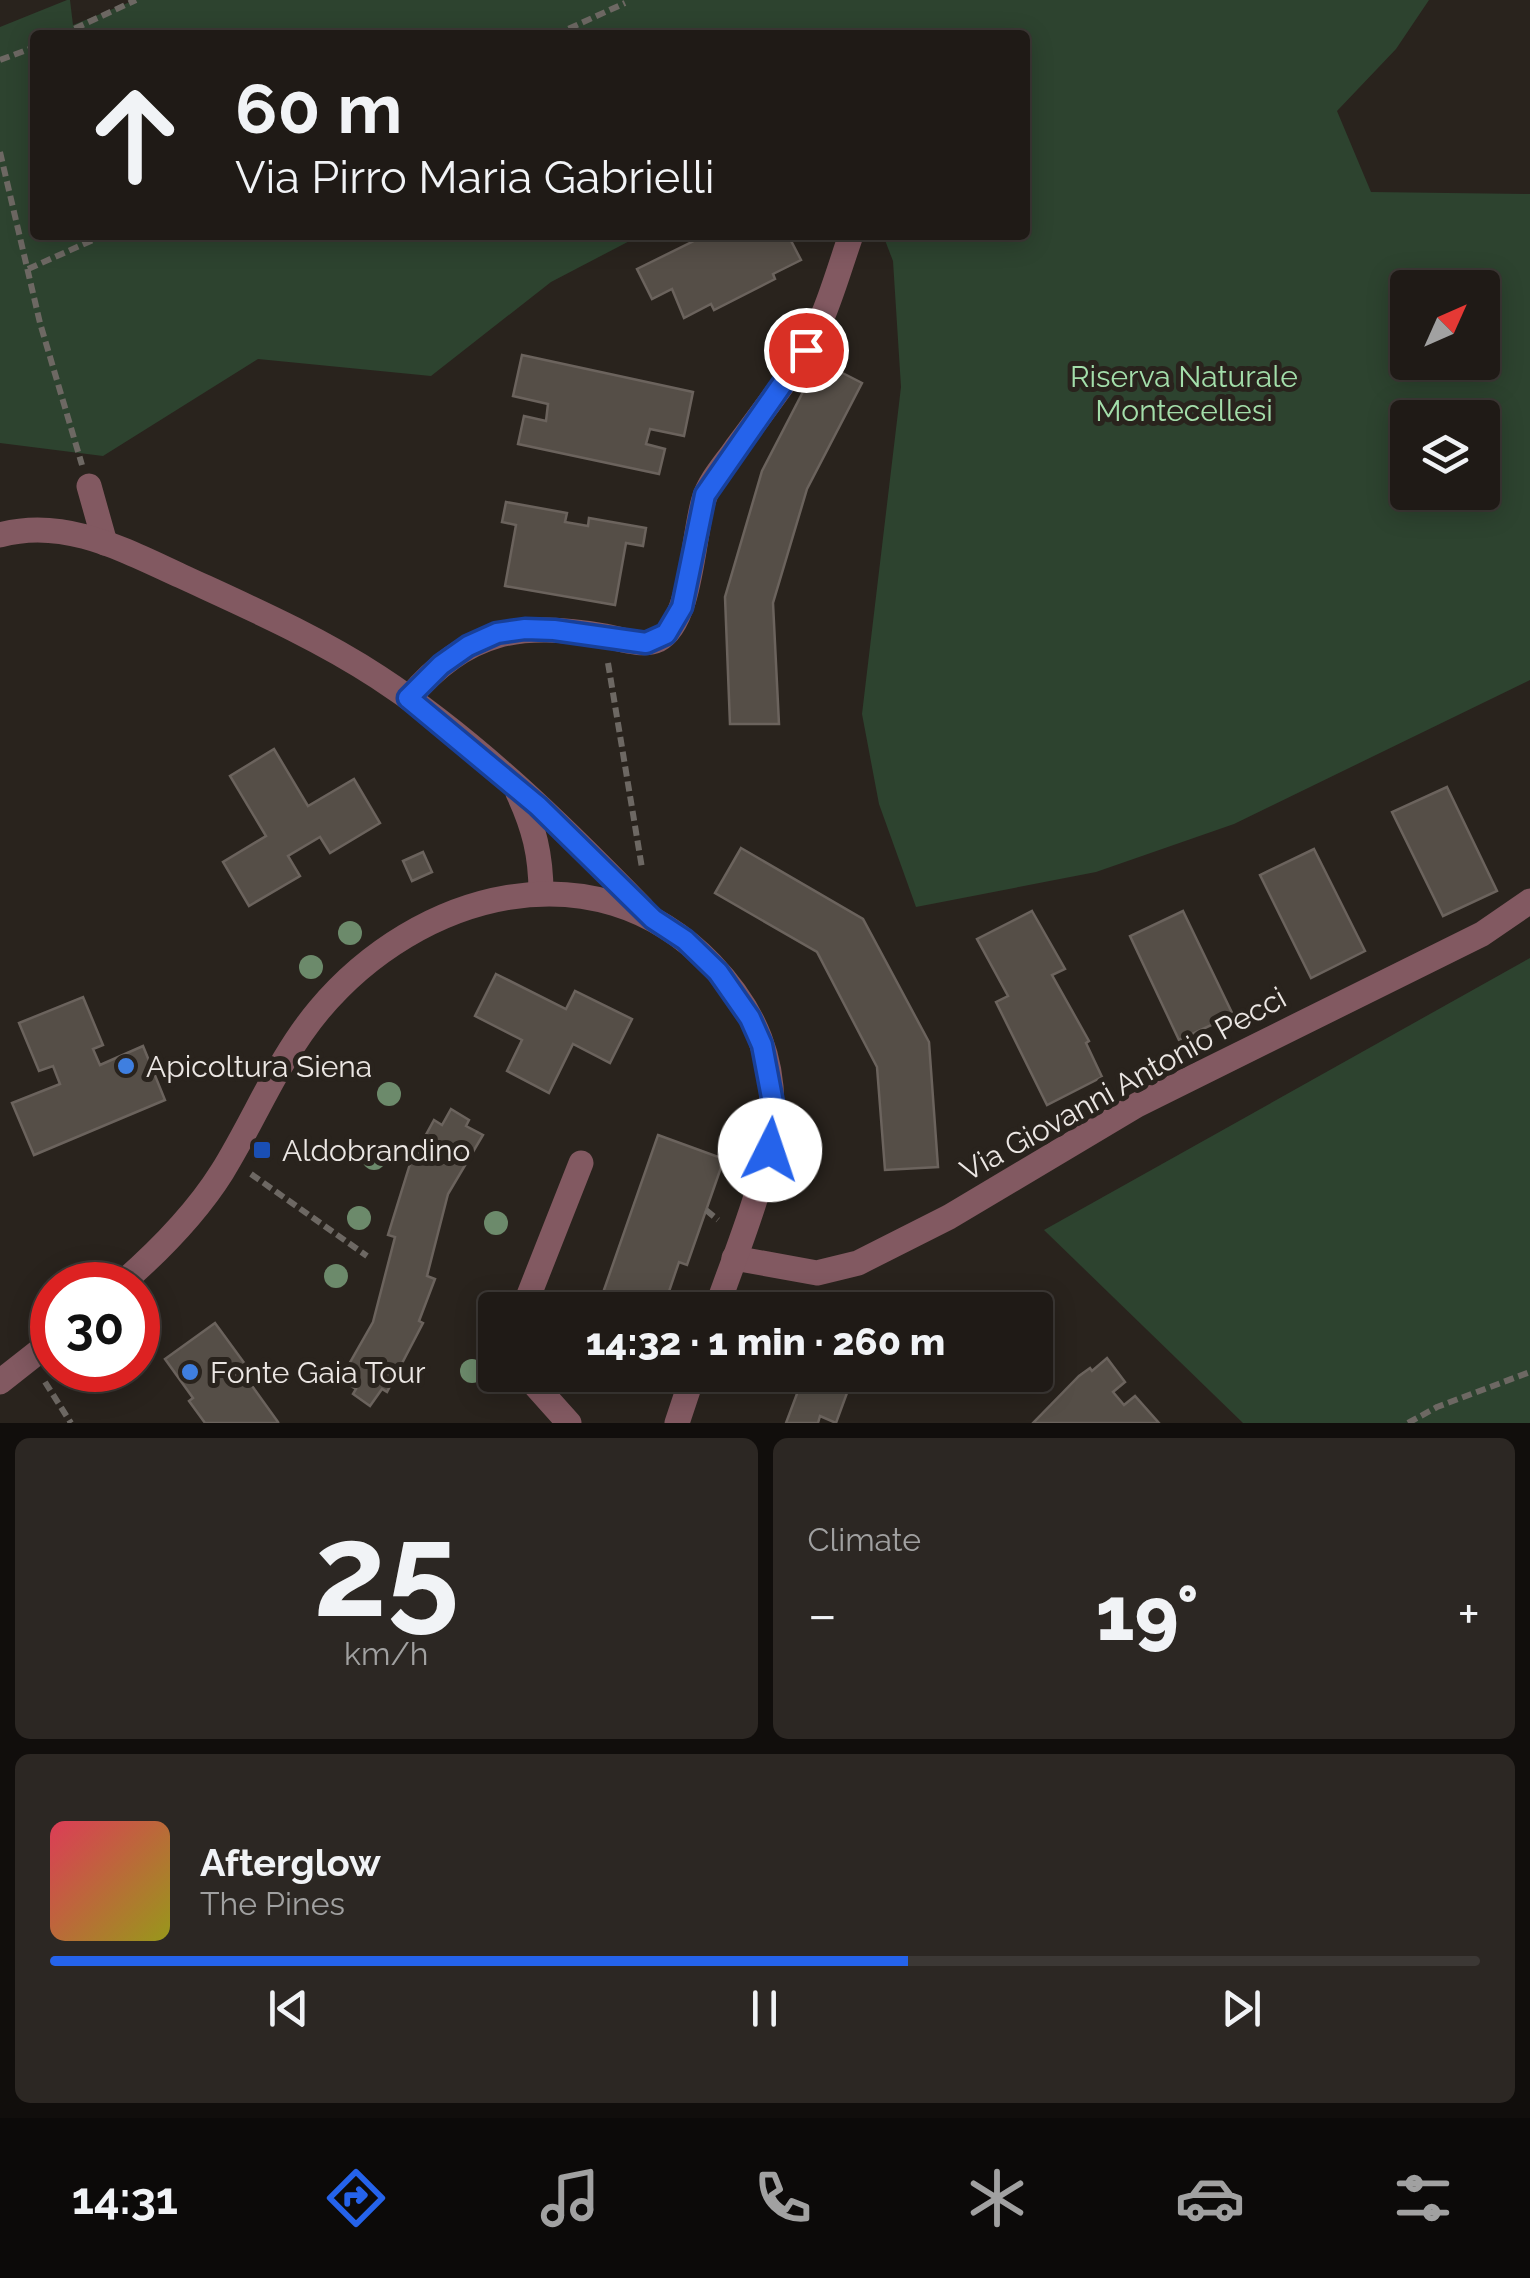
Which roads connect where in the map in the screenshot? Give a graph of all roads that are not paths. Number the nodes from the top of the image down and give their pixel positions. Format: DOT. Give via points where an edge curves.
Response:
graph roads {
  1 [pos="849,240"];
  2 [pos="89,486"];
  3 [pos="0,535"];
  4 [pos="105,543"];
  5 [pos="408,698"];
  6 [pos="516,788"];
  7 [pos="541,893"];
  8 [pos="1530,900"];
  9 [pos="653,919"];
  10 [pos="582,1163"];
  11 [pos="734,1258"];
  12 [pos="144,1262"];
  13 [pos="530,1292"];
  14 [pos="722,1292"];
  15 [pos="30,1358"];
  16 [pos="0,1382"];
  17 [pos="541,1392"];
  18 [pos="687,1392"];
  19 [pos="569,1423"];
  20 [pos="676,1423"];
  1 -- 5 [label="street" via="806,350 705,495 682,607 666,634 646,643 554,630 497,633 441,665"];
  2 -- 4 [label="street"];
  3 -- 4 [label="street" via="49,529"];
  4 -- 5 [label="street" via="258,612"];
  5 -- 6 [label="street"];
  6 -- 7 [label="street" via="536,836"];
  6 -- 9 [label="street"];
  7 -- 9 [label="street" via="603,899"];
  7 -- 12 [label="street" via="493,900 440,919 336,991 290,1050 212,1187"];
  8 -- 11 [label="street, Via Giovanni Antonio Pecci" via="1482,934 1137,1105 889,1249 818,1273"];
  9 -- 11 [label="street" via="699,952 736,994 770,1074 770,1150"];
  10 -- 13 [label="street"];
  11 -- 14 [label="street"];
  15 -- 16 [label="street"];
  17 -- 19 [label="street"];
  18 -- 20 [label="street"];
}
